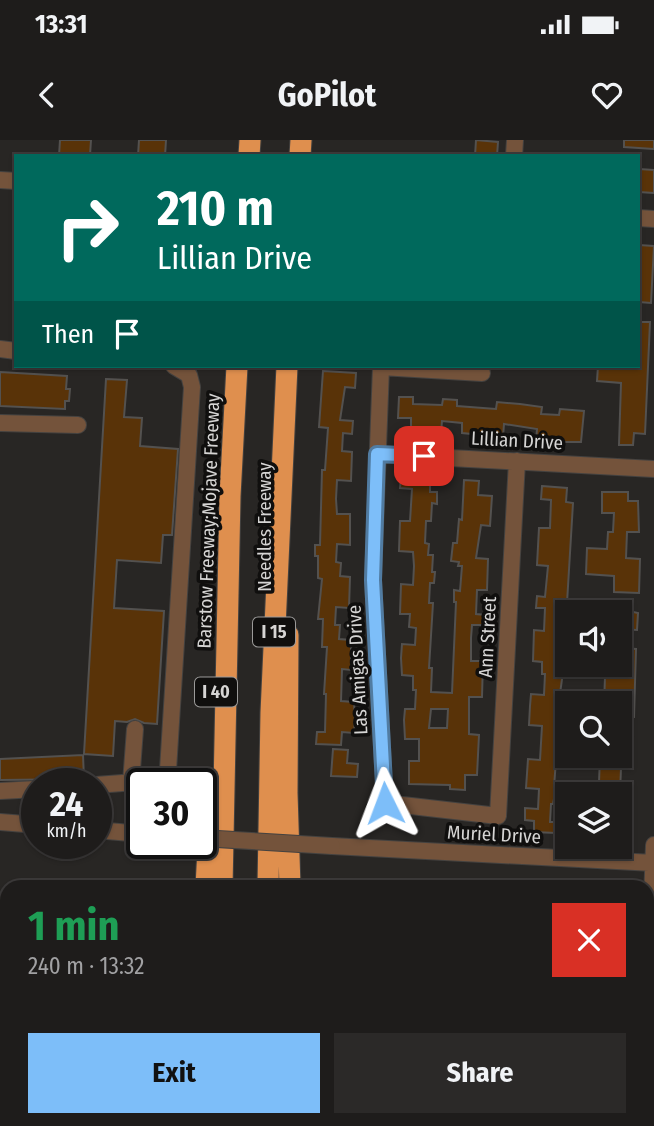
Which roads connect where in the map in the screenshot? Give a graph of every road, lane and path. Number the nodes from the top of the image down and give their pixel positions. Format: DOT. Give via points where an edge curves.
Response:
graph roads {
  1 [pos="178,368"];
  2 [pos="237,368"];
  3 [pos="382,368"];
  4 [pos="399,368"];
  5 [pos="286,371"];
  6 [pos="482,373"];
  7 [pos="0,423"];
  8 [pos="78,425"];
  9 [pos="377,454"];
  10 [pos="517,461"];
  11 [pos="654,469"];
  12 [pos="230,496"];
  13 [pos="135,729"];
  14 [pos="132,768"];
  15 [pos="168,768"];
  16 [pos="21,790"];
  17 [pos="0,791"];
  18 [pos="498,816"];
  19 [pos="0,822"];
  20 [pos="21,824"];
  21 [pos="217,839"];
  22 [pos="654,845"];
  23 [pos="654,863"];
  24 [pos="206,880"];
  25 [pos="222,880"];
  26 [pos="268,880"];
  27 [pos="290,880"];
  1 -- 15 [label="street" via="189,374 192,387"];
  2 -- 12 [label="highway, Barstow Freeway;Mojave Freeway / I 15"];
  3 -- 9 [label="street, Las Amigas Drive"];
  4 -- 6 [label="street"];
  5 -- 26 [label="highway, I 15"];
  5 -- 27 [label="highway, Needles Freeway"];
  7 -- 8 [label="street"];
  9 -- 10 [label="street, Lillian Drive"];
  9 -- 18 [label="street, Las Amigas Drive" via="373,580 385,803"];
  10 -- 11 [label="street, Lillian Drive"];
  10 -- 18 [label="street, Ann Street"];
  12 -- 24 [label="highway, Needles Freeway / I 40"];
  12 -- 25 [label="highway, Barstow Freeway;Mojave Freeway / I 15"];
  13 -- 14 [label="street"];
  16 -- 17 [label="street"];
  19 -- 20 [label="street"];
  21 -- 23 [label="street, Muriel Drive, bridge"];
  22 -- 23 [label="street"];
}
